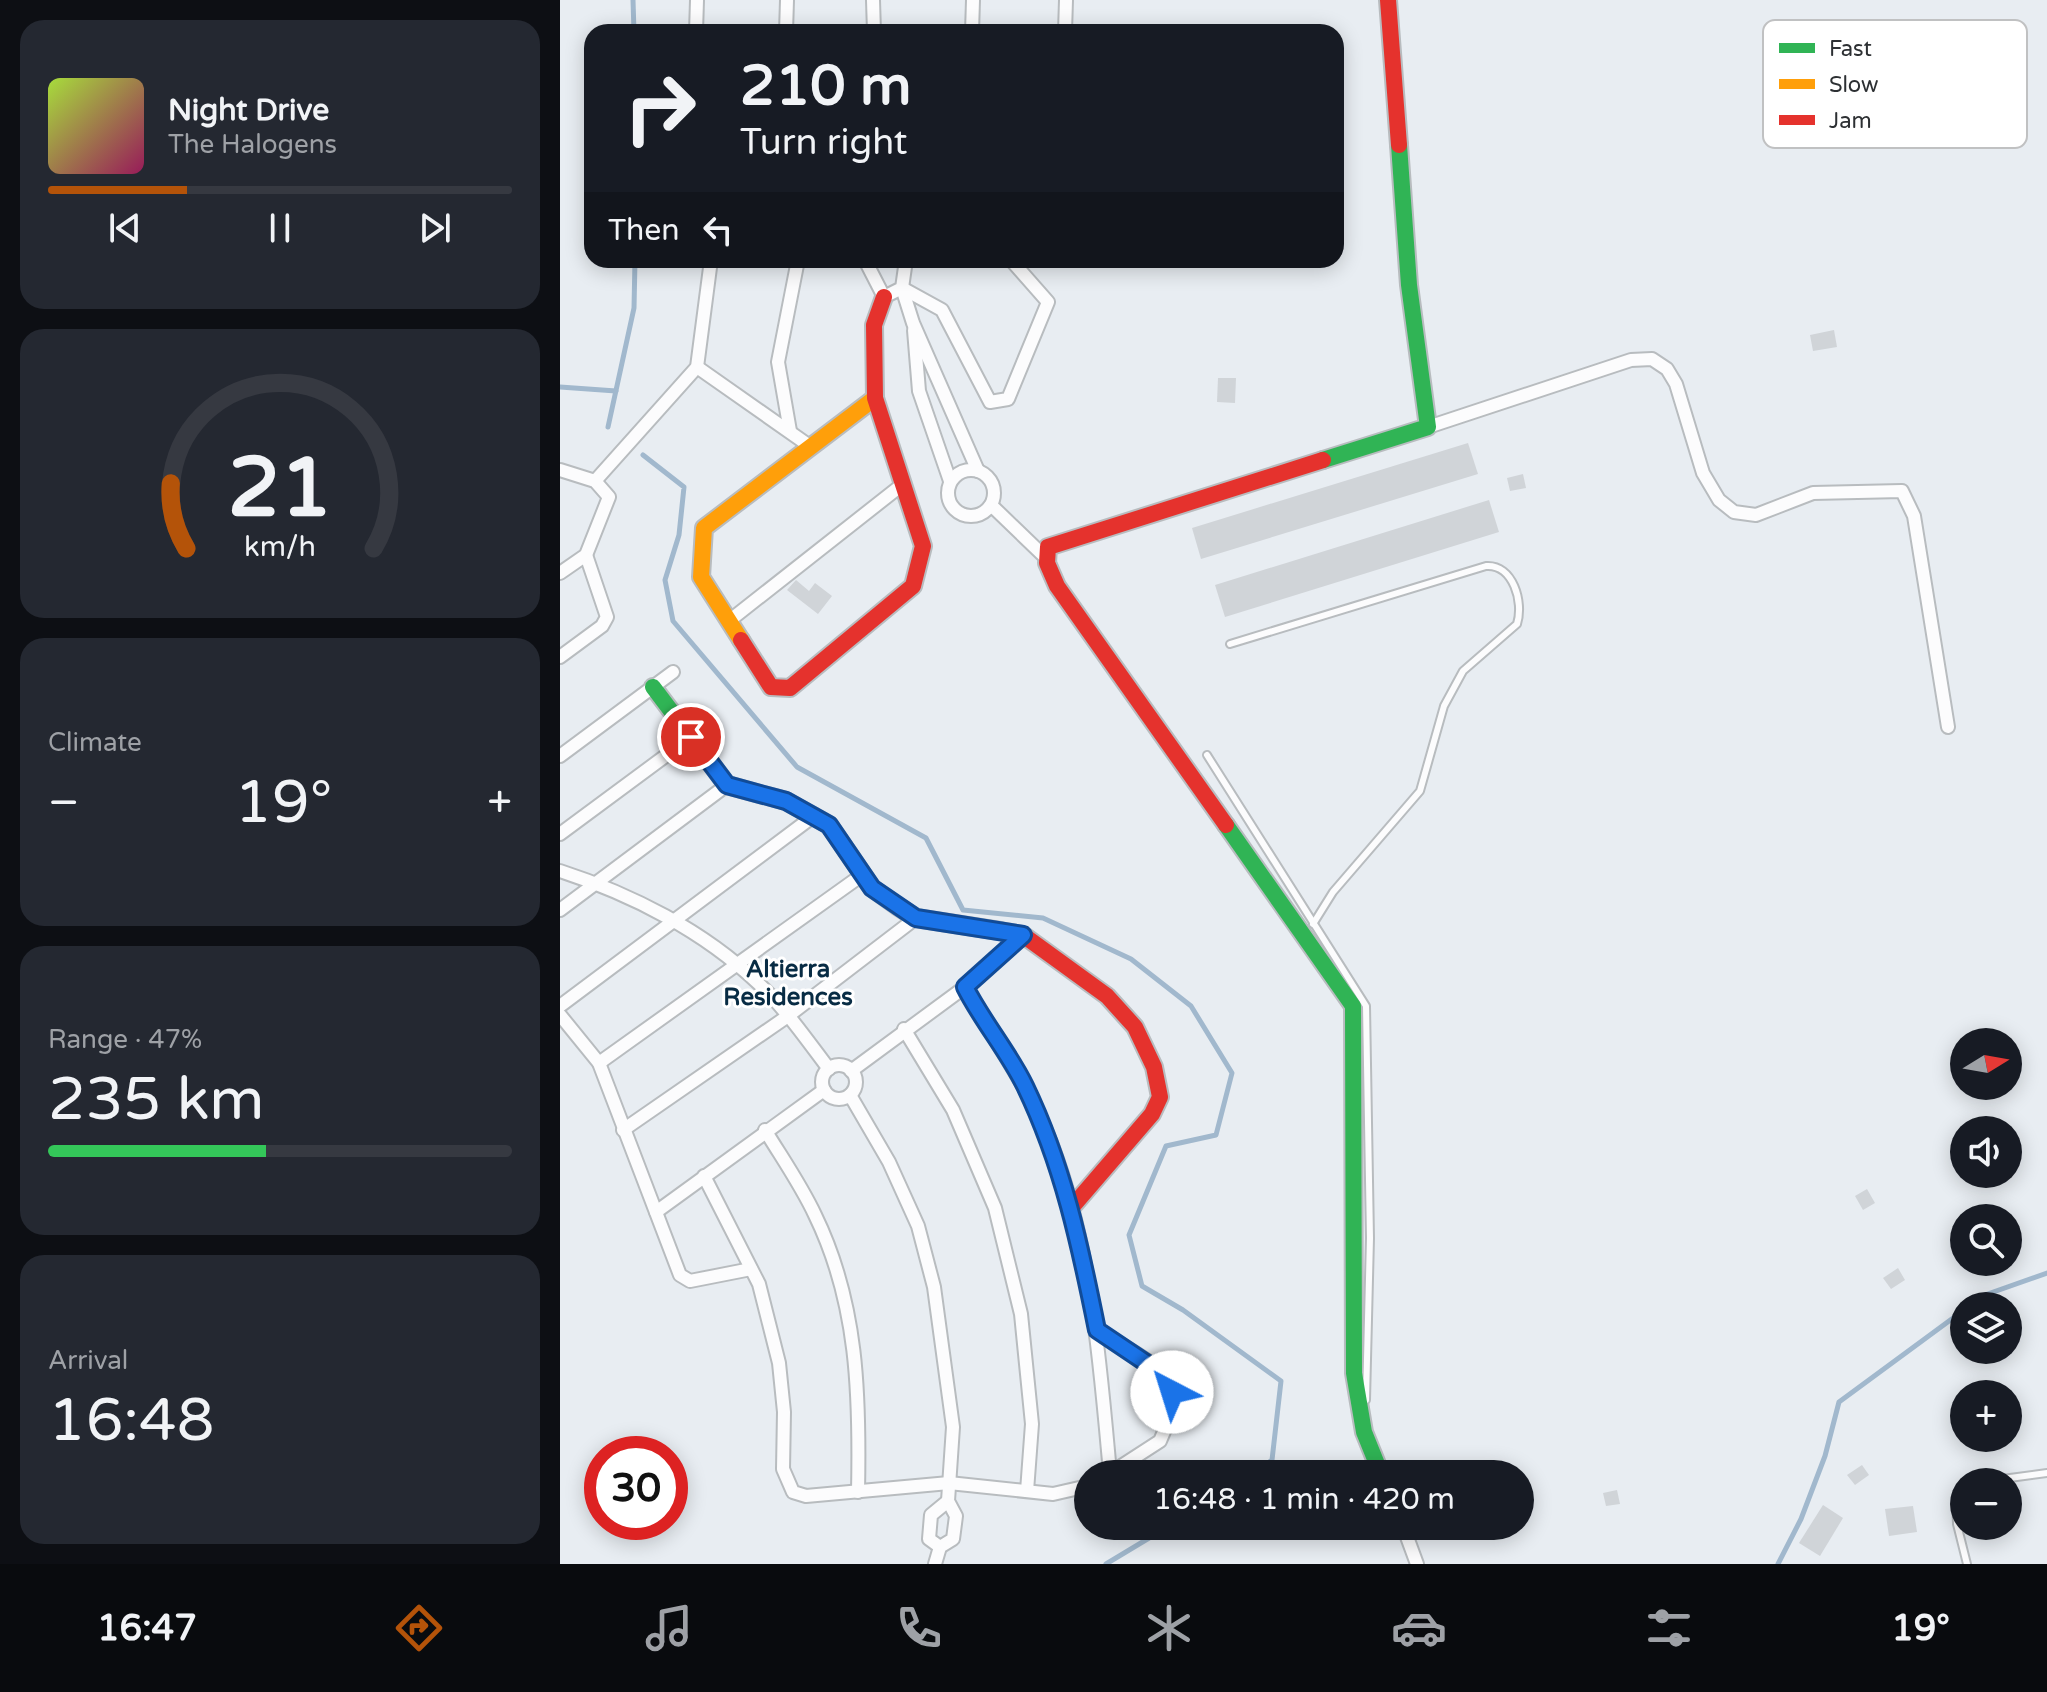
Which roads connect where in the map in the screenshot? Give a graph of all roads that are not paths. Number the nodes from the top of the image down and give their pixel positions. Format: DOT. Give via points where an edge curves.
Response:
graph roads {
  1 [pos="697,0"];
  2 [pos="787,0"];
  3 [pos="873,0"];
  4 [pos="973,0"];
  5 [pos="1066,0"];
  6 [pos="1388,0"];
  7 [pos="696,24"];
  8 [pos="786,24"];
  9 [pos="874,24"];
  10 [pos="972,24"];
  11 [pos="1065,24"];
  12 [pos="710,268"];
  13 [pos="796,268"];
  14 [pos="869,268"];
  15 [pos="905,268"];
  16 [pos="1018,268"];
  17 [pos="902,288"];
  18 [pos="884,297"];
  19 [pos="913,323"];
  20 [pos="697,367"];
  21 [pos="875,398"];
  22 [pos="1428,427"];
  23 [pos="790,431"];
  24 [pos="811,447"];
  25 [pos="560,470"];
  26 [pos="978,471"];
  27 [pos="595,481"];
  28 [pos="950,481"];
  29 [pos="903,484"];
  30 [pos="991,505"];
  31 [pos="586,555"];
  32 [pos="1045,557"];
  33 [pos="560,573"];
  34 [pos="729,621"];
  35 [pos="1230,644"];
  36 [pos="560,657"];
  37 [pos="673,672"];
  38 [pos="653,687"];
  39 [pos="1948,727"];
  40 [pos="691,737"];
  41 [pos="1207,755"];
  42 [pos="560,756"];
  43 [pos="727,785"];
  44 [pos="815,815"];
  45 [pos="560,834"];
  46 [pos="560,871"];
  47 [pos="862,875"];
  48 [pos="596,883"];
  49 [pos="560,910"];
  50 [pos="916,918"];
  51 [pos="674,920"];
  52 [pos="1313,924"];
  53 [pos="1023,935"];
  54 [pos="734,964"];
  55 [pos="965,987"];
  56 [pos="560,1006"];
  57 [pos="560,1015"];
  58 [pos="788,1016"];
  59 [pos="904,1029"];
  60 [pos="599,1063"];
  61 [pos="829,1069"];
  62 [pos="851,1071"];
  63 [pos="824,1090"];
  64 [pos="850,1095"];
  65 [pos="623,1130"];
  66 [pos="765,1130"];
  67 [pos="704,1176"];
  68 [pos="1072,1207"];
  69 [pos="656,1212"];
  70 [pos="751,1269"];
  71 [pos="1097,1330"];
  72 [pos="1364,1432"];
  73 [pos="1108,1460"];
  74 [pos="1131,1460"];
  75 [pos="1375,1460"];
  76 [pos="2047,1473"];
  77 [pos="2022,1476"];
  78 [pos="949,1483"];
  79 [pos="1074,1489"];
  80 [pos="1027,1491"];
  81 [pos="858,1492"];
  82 [pos="948,1501"];
  83 [pos="1408,1540"];
  84 [pos="1962,1540"];
  85 [pos="940,1547"];
  86 [pos="935,1564"];
  87 [pos="1417,1564"];
  88 [pos="1967,1564"];
  1 -- 7 [label="street"];
  2 -- 8 [label="street"];
  3 -- 9 [label="street"];
  4 -- 10 [label="street"];
  5 -- 11 [label="street"];
  6 -- 22 [label="street" via="1409,285"];
  12 -- 20 [label="street"];
  13 -- 23 [label="street" via="778,362"];
  14 -- 18 [label="street"];
  15 -- 17 [label="street"];
  16 -- 17 [label="street" via="1048,302 1008,399 990,402 942,310"];
  17 -- 18 [label="street"];
  17 -- 19 [label="street"];
  18 -- 21 [label="street" via="874,325"];
  19 -- 26 [label="street"];
  19 -- 28 [label="street" via="919,391"];
  20 -- 23 [label="street"];
  20 -- 27 [label="street"];
  21 -- 24 [label="street"];
  21 -- 29 [label="street"];
  22 -- 32 [label="street" via="1048,547"];
  22 -- 39 [label="street" via="1631,360 1652,359 1676,384 1703,473 1719,500 1734,512 1756,515 1813,493 1902,491 1914,516"];
  23 -- 24 [label="street"];
  24 -- 34 [label="street" via="704,528 701,577"];
  25 -- 27 [label="street"];
  26 -- 28 [label="street" via="958,473"];
  26 -- 30 [label="street" via="993,485"];
  27 -- 31 [label="street" via="609,497"];
  28 -- 30 [label="street" via="948,501 964,516 984,513"];
  29 -- 34 [label="street"];
  29 -- 34 [label="street" via="923,546 913,586 790,688 771,687"];
  30 -- 32 [label="street"];
  31 -- 33 [label="street"];
  31 -- 36 [label="street" via="607,617"];
  32 -- 72 [label="street" via="1047,569 1072,606 1353,1006 1354,1373"];
  35 -- 52 [label="lane" via="1486,566 1504,571 1521,602 1517,624 1456,683 1444,706 1420,791 1333,892"];
  37 -- 38 [label="street"];
  38 -- 40 [label="street"];
  38 -- 42 [label="street"];
  40 -- 43 [label="street"];
  40 -- 45 [label="street"];
  41 -- 52 [label="lane" via="1296,889"];
  43 -- 44 [label="street"];
  43 -- 48 [label="street"];
  44 -- 47 [label="street" via="829,825"];
  44 -- 51 [label="street"];
  46 -- 48 [label="street"];
  47 -- 50 [label="street"];
  47 -- 54 [label="street"];
  48 -- 49 [label="street"];
  48 -- 51 [label="street"];
  50 -- 53 [label="street"];
  50 -- 58 [label="street"];
  51 -- 54 [label="street"];
  51 -- 56 [label="street"];
  52 -- 72 [label="lane" via="1366,1006 1370,1238"];
  53 -- 55 [label="street"];
  53 -- 68 [label="street" via="1107,996 1135,1027 1154,1067 1160,1097 1152,1114"];
  54 -- 58 [label="street"];
  54 -- 60 [label="street"];
  55 -- 59 [label="street"];
  55 -- 68 [label="street" via="1023,1082"];
  57 -- 60 [label="street"];
  58 -- 61 [label="street"];
  58 -- 65 [label="street"];
  59 -- 62 [label="street"];
  59 -- 80 [label="street" via="953,1110 995,1208 1021,1314 1032,1424"];
  60 -- 65 [label="street"];
  61 -- 62 [label="street" via="843,1066"];
  61 -- 63 [label="street"];
  62 -- 64 [label="street" via="856,1085"];
  63 -- 64 [label="street" via="836,1099"];
  63 -- 66 [label="street"];
  64 -- 78 [label="street" via="918,1226 934,1287 953,1427"];
  65 -- 69 [label="street"];
  66 -- 67 [label="street"];
  66 -- 81 [label="street" via="815,1214 837,1268 860,1397"];
  67 -- 69 [label="street"];
  67 -- 70 [label="street"];
  68 -- 71 [label="street"];
  69 -- 70 [label="street" via="680,1275 690,1281"];
  70 -- 81 [label="street" via="779,1363 786,1481 793,1492 806,1496"];
  71 -- 73 [label="street"];
  71 -- 74 [label="street" via="1167,1377 1172,1392 1160,1441"];
  72 -- 75 [label="street"];
  76 -- 77 [label="lane"];
  78 -- 80 [label="street"];
  78 -- 81 [label="street"];
  78 -- 82 [label="street"];
  79 -- 80 [label="street"];
  82 -- 85 [label="street" via="956,1516 953,1539"];
  82 -- 85 [label="street" via="931,1515 929,1539"];
  83 -- 87 [label="street"];
  84 -- 88 [label="lane"];
  85 -- 86 [label="street"];
}
